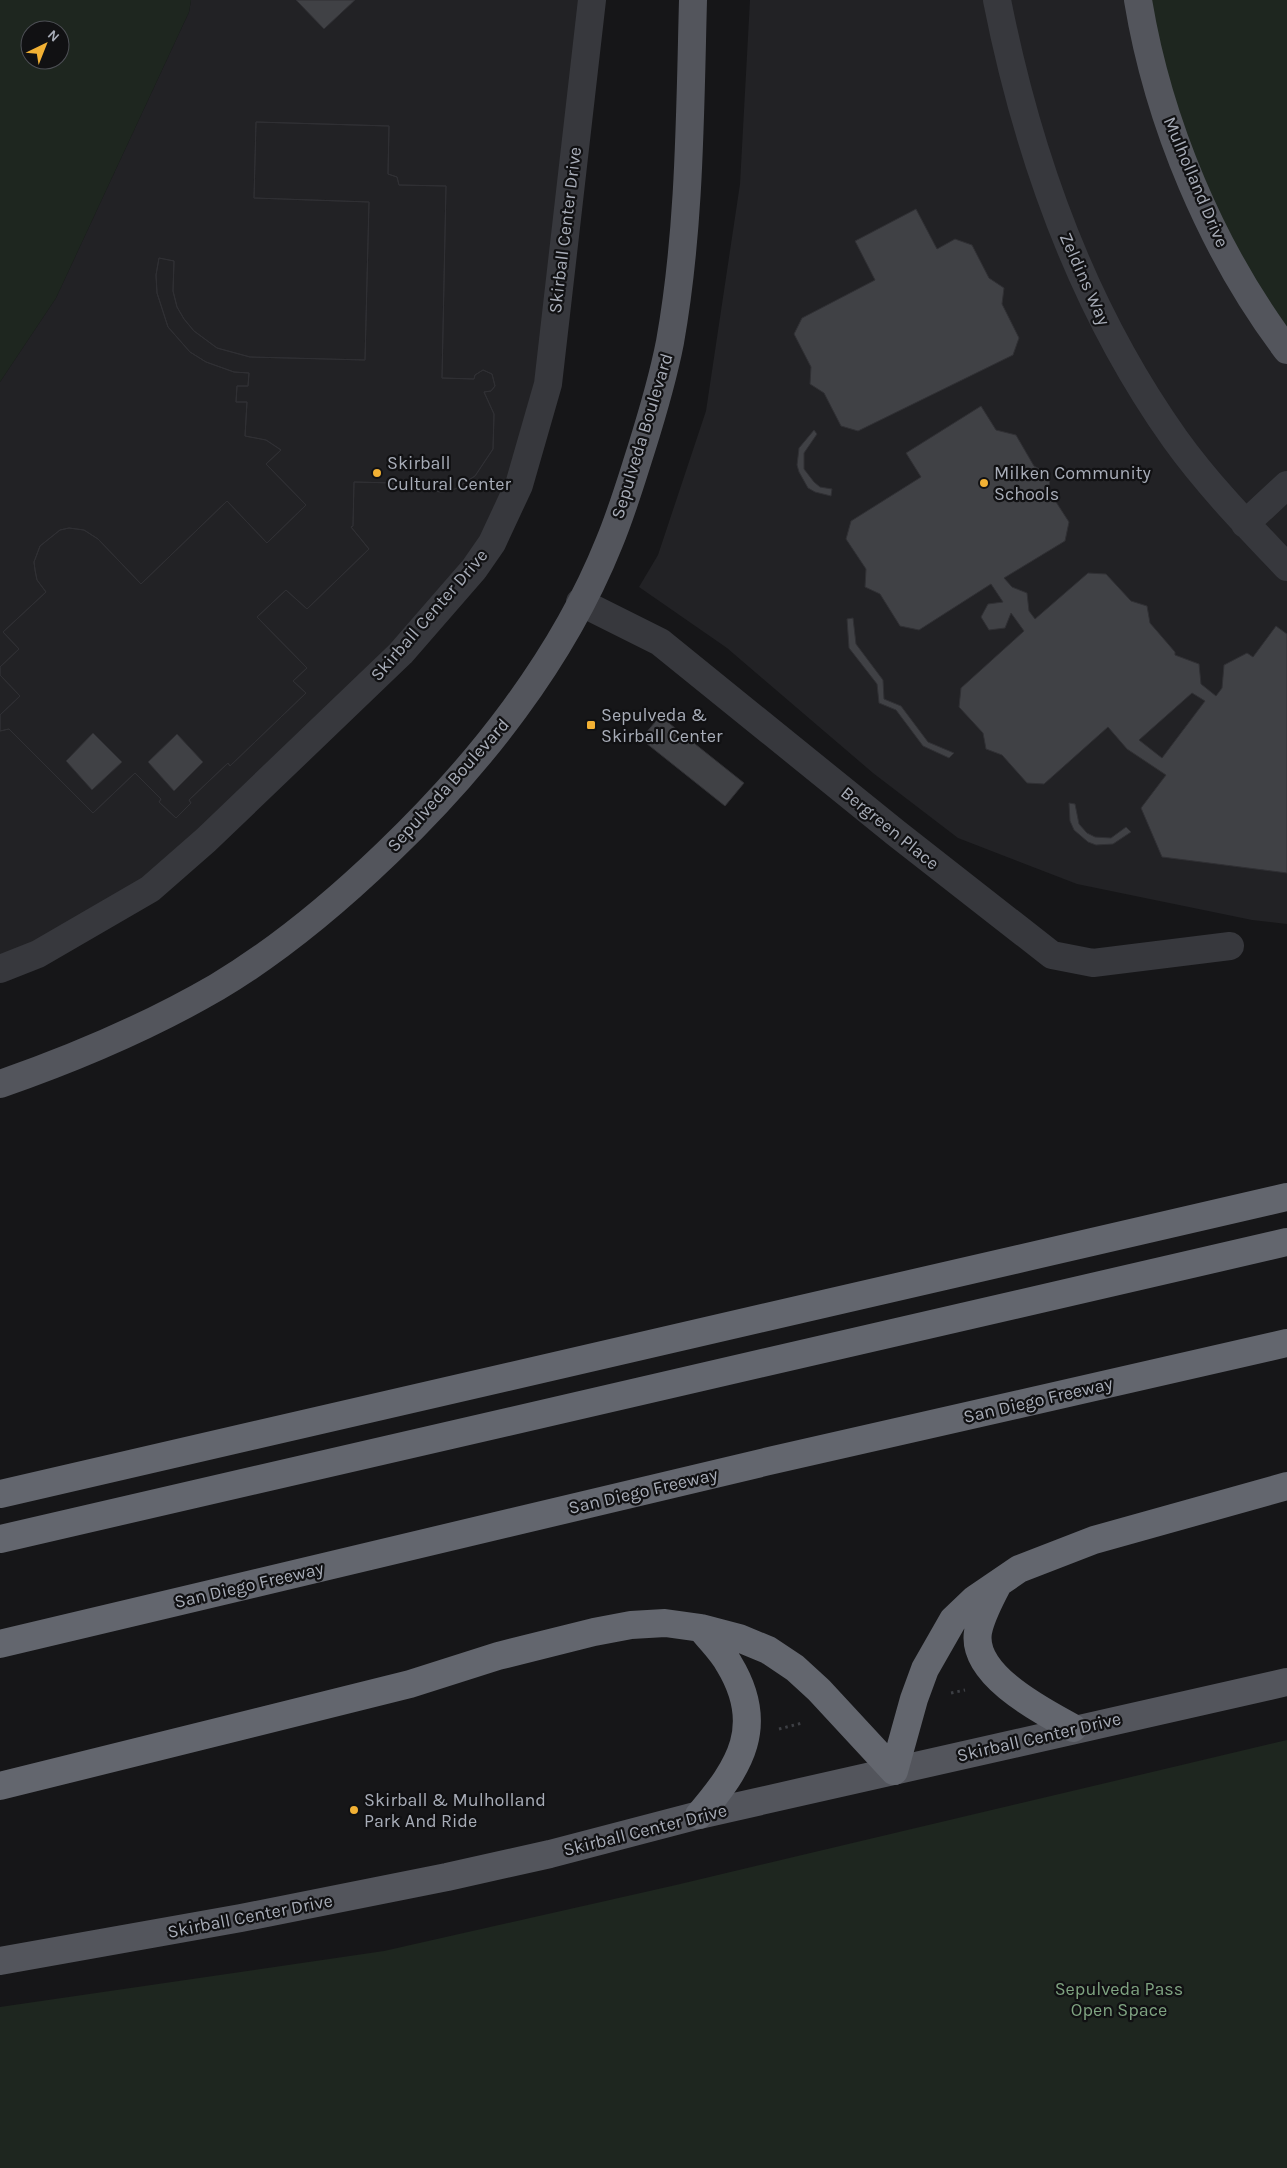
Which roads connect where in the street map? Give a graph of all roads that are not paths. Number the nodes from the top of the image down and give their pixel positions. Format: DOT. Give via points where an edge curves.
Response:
graph roads {
  1 [pos="592,0"];
  2 [pos="693,0"];
  3 [pos="997,0"];
  4 [pos="1138,0"];
  5 [pos="1287,350"];
  6 [pos="1287,485"];
  7 [pos="1245,524"];
  8 [pos="1287,567"];
  9 [pos="580,602"];
  10 [pos="1230,946"];
  11 [pos="0,969"];
  12 [pos="0,1084"];
  13 [pos="1287,1198"];
  14 [pos="1287,1242"];
  15 [pos="1287,1343"];
  16 [pos="1287,1486"];
  17 [pos="0,1494"];
  18 [pos="0,1539"];
  19 [pos="998,1584"];
  20 [pos="701,1628"];
  21 [pos="0,1644"];
  22 [pos="1287,1682"];
  23 [pos="1073,1728"];
  24 [pos="894,1771"];
  25 [pos="0,1786"];
  26 [pos="699,1814"];
  27 [pos="0,1961"];
  1 -- 11 [label="street, Skirball Center Drive" via="548,384 519,485 492,543 474,569 401,653 164,877 150,889 38,954"];
  2 -- 9 [label="main road, Sepulveda Boulevard" via="689,153 670,342 632,479 609,544"];
  3 -- 7 [label="street, Zeldins Way" via="1009,61 1050,200 1103,322 1176,440"];
  4 -- 5 [label="main road, Mulholland Drive" via="1159,93 1180,154 1235,268"];
  6 -- 7 [label="street"];
  7 -- 8 [label="street, Zeldins Way"];
  9 -- 10 [label="street, Bergreen Place" via="660,642 896,834 1052,955 1093,963"];
  9 -- 12 [label="main road, Sepulveda Boulevard" via="549,658 510,716 460,778 348,891 287,940 211,990 148,1025"];
  13 -- 17 [label="highway"];
  14 -- 18 [label="highway"];
  15 -- 21 [label="highway, San Diego Freeway" via="745,1467"];
  16 -- 19 [label="highway" via="1094,1540 1042,1558"];
  19 -- 23 [label="highway" via="978,1633 980,1652 987,1666 1036,1708"];
  19 -- 24 [label="highway" via="975,1599 953,1620 936,1647 914,1699"];
  20 -- 24 [label="highway" via="768,1650 795,1668 843,1713"];
  20 -- 25 [label="highway" via="664,1623 594,1632 498,1656 410,1684"];
  20 -- 26 [label="highway" via="729,1663 744,1694 748,1722 737,1765"];
  22 -- 23 [label="main road, Skirball Center Drive"];
  23 -- 24 [label="main road, Skirball Center Drive"];
  24 -- 26 [label="main road, Skirball Center Drive"];
  26 -- 27 [label="main road, Skirball Center Drive" via="550,1854 447,1877"];
}
